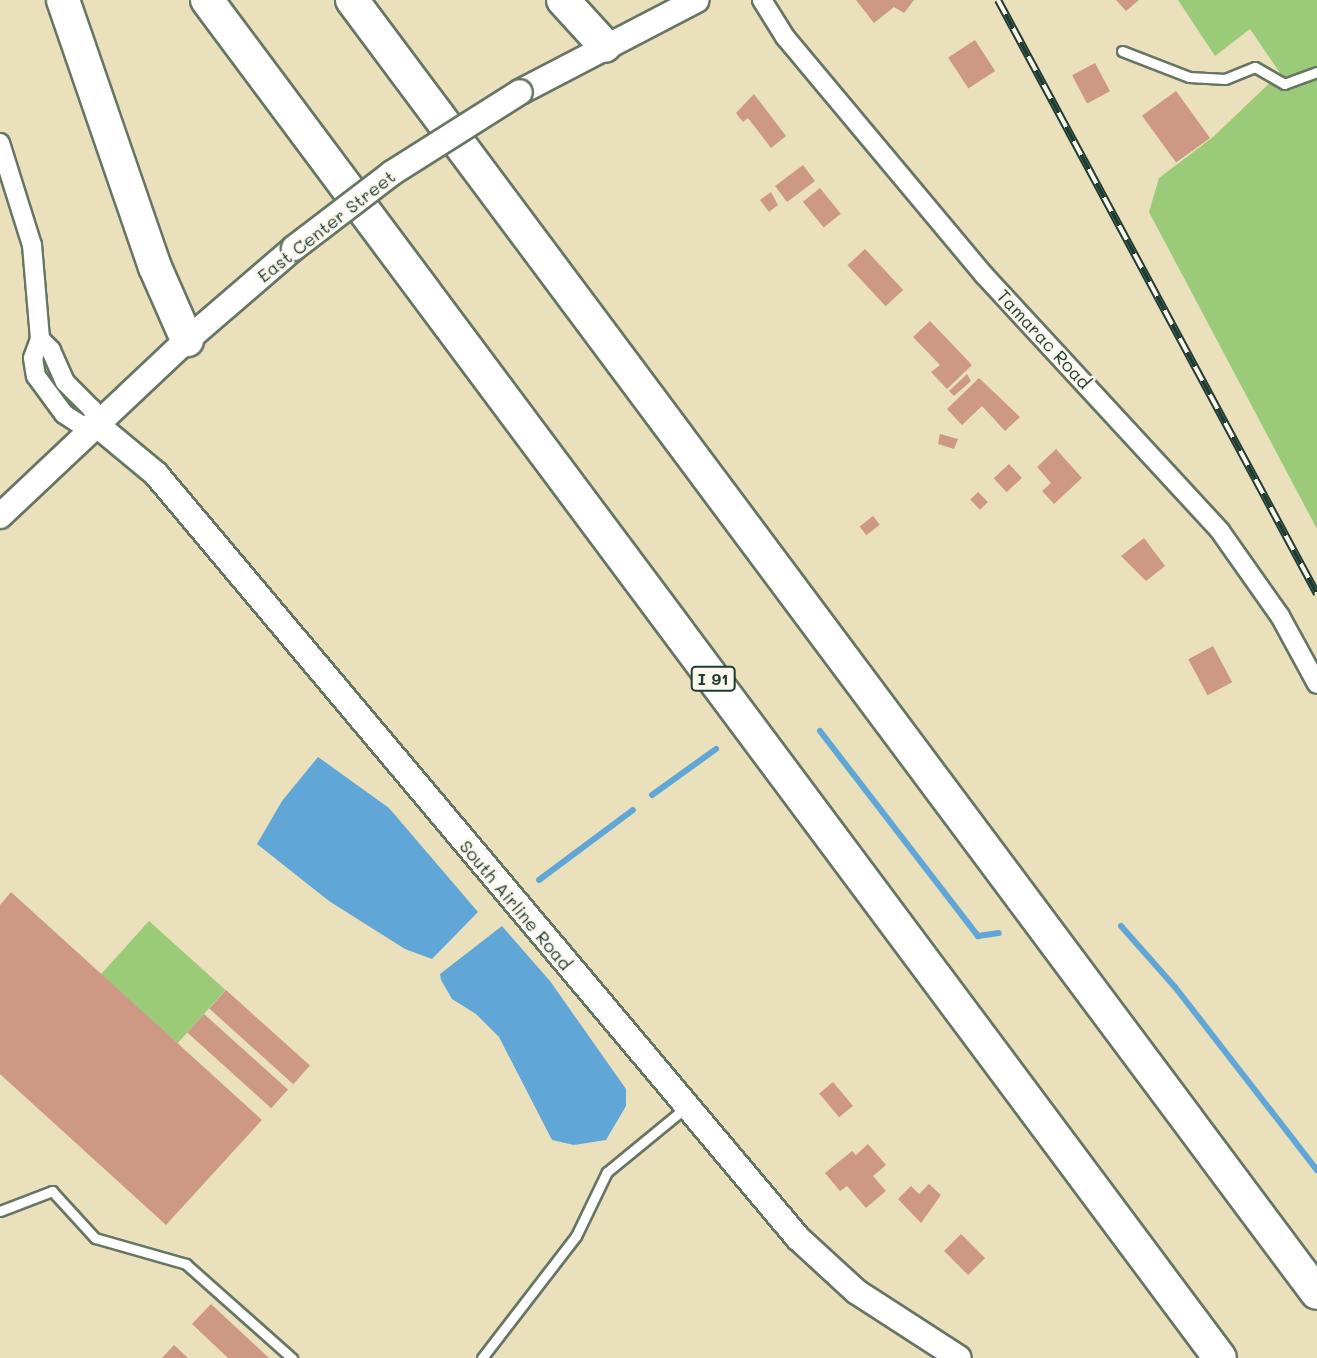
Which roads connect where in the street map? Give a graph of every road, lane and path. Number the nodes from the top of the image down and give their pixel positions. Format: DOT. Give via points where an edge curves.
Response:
graph roads {
  1 [pos="63,0"];
  2 [pos="207,0"];
  3 [pos="352,0"];
  4 [pos="563,0"];
  5 [pos="697,0"];
  6 [pos="762,0"];
  7 [pos="605,46"];
  8 [pos="1122,51"];
  9 [pos="1317,72"];
  10 [pos="0,144"];
  11 [pos="187,341"];
  12 [pos="97,425"];
  13 [pos="0,516"];
  14 [pos="1317,684"];
  15 [pos="686,1107"];
  16 [pos="0,1211"];
  17 [pos="1317,1293"];
  18 [pos="292,1358"];
  19 [pos="482,1358"];
  20 [pos="959,1358"];
  21 [pos="1220,1358"];
  1 -- 11 [label="highway" via="155,267"];
  2 -- 21 [label="highway, I 91"];
  3 -- 17 [label="highway"];
  4 -- 7 [label="highway"];
  5 -- 7 [label="main road, East Center Street"];
  6 -- 14 [label="street, Tamarac Road" via="785,37 984,275 1220,531 1280,616"];
  7 -- 11 [label="main road, East Center Street, bridge" via="520,92 392,173 294,248"];
  8 -- 9 [label="lane" via="1189,77 1225,79 1255,67 1284,84"];
  10 -- 12 [label="street" via="32,245 40,339 33,358 41,386 69,418 81,425"];
  11 -- 12 [label="main road, East Center Street"];
  12 -- 13 [label="main road, East Center Street"];
  12 -- 15 [label="main road, South Airline Road" via="156,474"];
  15 -- 19 [label="lane" via="607,1172 576,1236"];
  15 -- 20 [label="main road, South Airline Road" via="770,1207 831,1270 878,1308"];
  16 -- 18 [label="lane" via="52,1191 94,1238 186,1264"];
}
